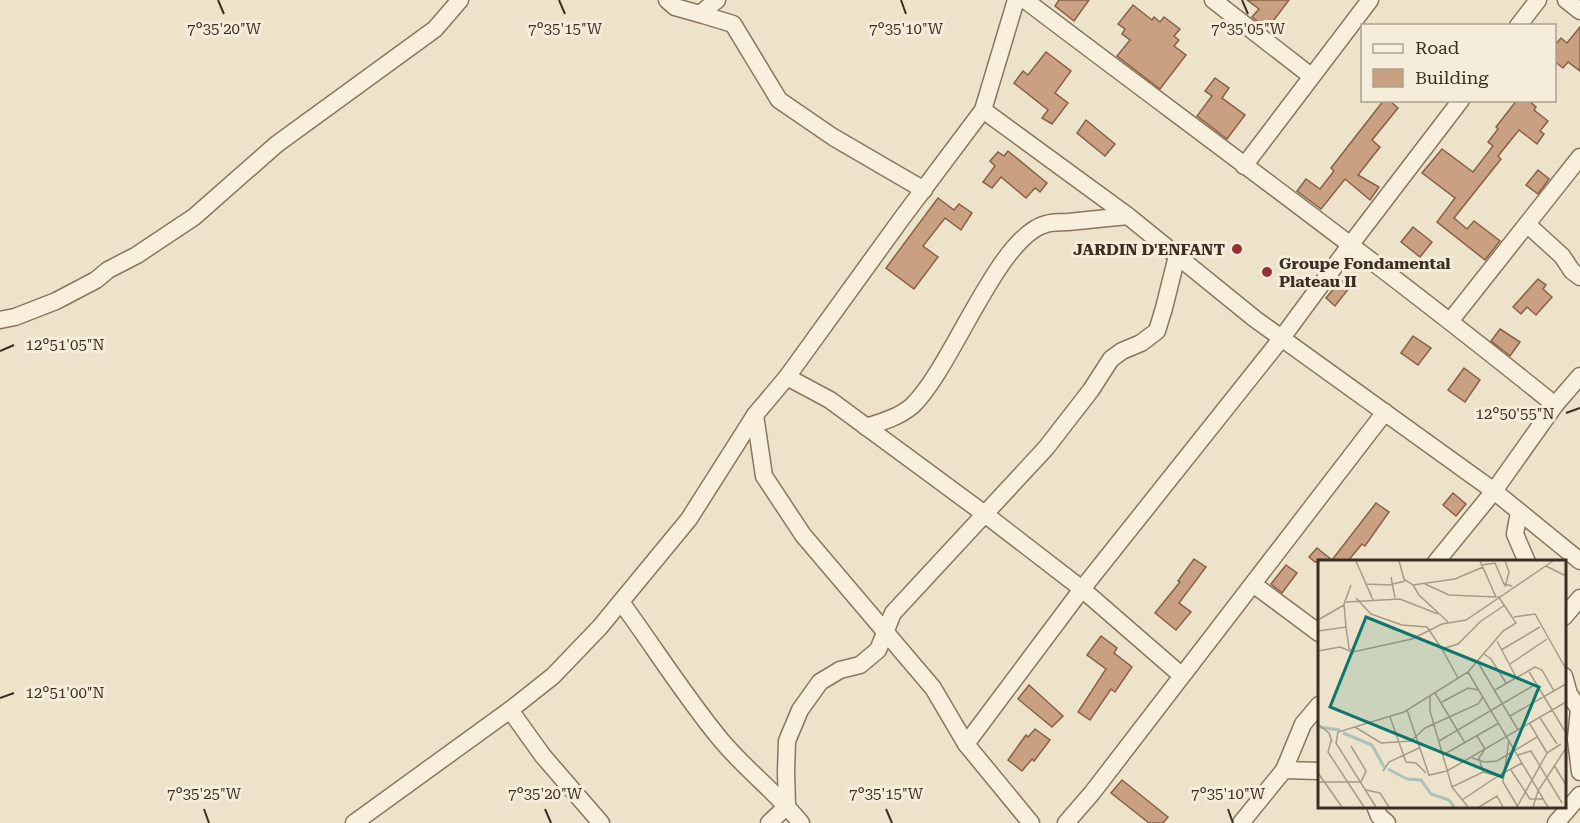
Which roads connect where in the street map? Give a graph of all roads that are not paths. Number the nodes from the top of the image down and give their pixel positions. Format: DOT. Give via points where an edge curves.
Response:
graph roads {
  1 [pos="460,0"];
  2 [pos="667,0"];
  3 [pos="717,0"];
  4 [pos="1016,0"];
  5 [pos="1025,0"];
  6 [pos="1213,0"];
  7 [pos="1370,0"];
  8 [pos="1538,0"];
  9 [pos="1566,0"];
  10 [pos="1580,10"];
  11 [pos="700,14"];
  12 [pos="1520,24"];
  13 [pos="1311,76"];
  14 [pos="1459,102"];
  15 [pos="983,110"];
  16 [pos="1580,157"];
  17 [pos="1244,166"];
  18 [pos="924,190"];
  19 [pos="1128,216"];
  20 [pos="1528,225"];
  21 [pos="1351,244"];
  22 [pos="1177,256"];
  23 [pos="1580,277"];
  24 [pos="0,320"];
  25 [pos="1451,320"];
  26 [pos="1281,339"];
  27 [pos="1580,376"];
  28 [pos="787,377"];
  29 [pos="1555,405"];
  30 [pos="1384,412"];
  31 [pos="754,415"];
  32 [pos="866,427"];
  33 [pos="1494,491"];
  34 [pos="1519,512"];
  35 [pos="986,515"];
  36 [pos="1438,560"];
  37 [pos="1526,560"];
  38 [pos="1580,561"];
  39 [pos="1253,584"];
  40 [pos="1082,589"];
  41 [pos="1580,598"];
  42 [pos="621,602"];
  43 [pos="1565,615"];
  44 [pos="1318,632"];
  45 [pos="885,633"];
  46 [pos="1181,675"];
  47 [pos="1565,682"];
  48 [pos="1318,706"];
  49 [pos="510,710"];
  50 [pos="966,744"];
  51 [pos="1284,770"];
  52 [pos="1318,771"];
  53 [pos="1580,772"];
  54 [pos="1580,795"];
  55 [pos="788,806"];
  56 [pos="1375,808"];
  57 [pos="354,823"];
  58 [pos="601,823"];
  59 [pos="769,823"];
  60 [pos="801,823"];
  61 [pos="1031,823"];
  62 [pos="1066,823"];
  63 [pos="1241,823"];
  64 [pos="1388,823"];
  65 [pos="1556,823"];
  1 -- 24 [label="street" via="435,29 277,144 194,217 66,296"];
  2 -- 11 [label="street" via="675,7"];
  3 -- 11 [label="street"];
  4 -- 15 [label="street"];
  5 -- 17 [label="street"];
  6 -- 13 [label="street"];
  7 -- 13 [label="street"];
  8 -- 12 [label="street"];
  9 -- 10 [label="street"];
  11 -- 18 [label="street" via="733,24 779,100"];
  13 -- 17 [label="street"];
  14 -- 21 [label="street"];
  15 -- 18 [label="street"];
  15 -- 19 [label="street"];
  16 -- 20 [label="street"];
  17 -- 21 [label="street"];
  18 -- 28 [label="street"];
  19 -- 22 [label="street"];
  19 -- 32 [label="street" via="1045,224 1028,233 1013,248 944,364 911,406 889,420"];
  20 -- 23 [label="street"];
  20 -- 25 [label="street"];
  21 -- 25 [label="street"];
  21 -- 26 [label="street"];
  22 -- 26 [label="street"];
  22 -- 35 [label="street" via="1156,331 1111,359 1046,448"];
  25 -- 29 [label="street"];
  26 -- 30 [label="street"];
  26 -- 40 [label="street"];
  27 -- 29 [label="street"];
  28 -- 31 [label="street"];
  28 -- 32 [label="street" via="830,400"];
  29 -- 33 [label="street"];
  30 -- 33 [label="street"];
  30 -- 39 [label="street"];
  31 -- 42 [label="street" via="689,519"];
  31 -- 45 [label="street" via="764,476 803,535"];
  32 -- 35 [label="street"];
  33 -- 34 [label="street"];
  33 -- 36 [label="street"];
  34 -- 37 [label="street" via="1515,534"];
  34 -- 38 [label="street"];
  35 -- 40 [label="street"];
  35 -- 45 [label="street" via="893,613"];
  39 -- 44 [label="street"];
  39 -- 46 [label="street"];
  40 -- 46 [label="street"];
  40 -- 50 [label="street"];
  41 -- 43 [label="street"];
  42 -- 49 [label="street" via="553,676"];
  42 -- 55 [label="street" via="721,740"];
  45 -- 50 [label="street" via="933,688"];
  45 -- 55 [label="street" via="878,650 860,664 820,682 800,710 787,741"];
  46 -- 62 [label="street"];
  47 -- 53 [label="street" via="1579,709 1576,739"];
  48 -- 51 [label="street" via="1303,724"];
  49 -- 57 [label="street"];
  49 -- 58 [label="street" via="543,756"];
  50 -- 61 [label="street"];
  51 -- 52 [label="street"];
  51 -- 63 [label="street"];
  54 -- 65 [label="street"];
  55 -- 59 [label="street"];
  55 -- 60 [label="street"];
  56 -- 64 [label="street"];
}
